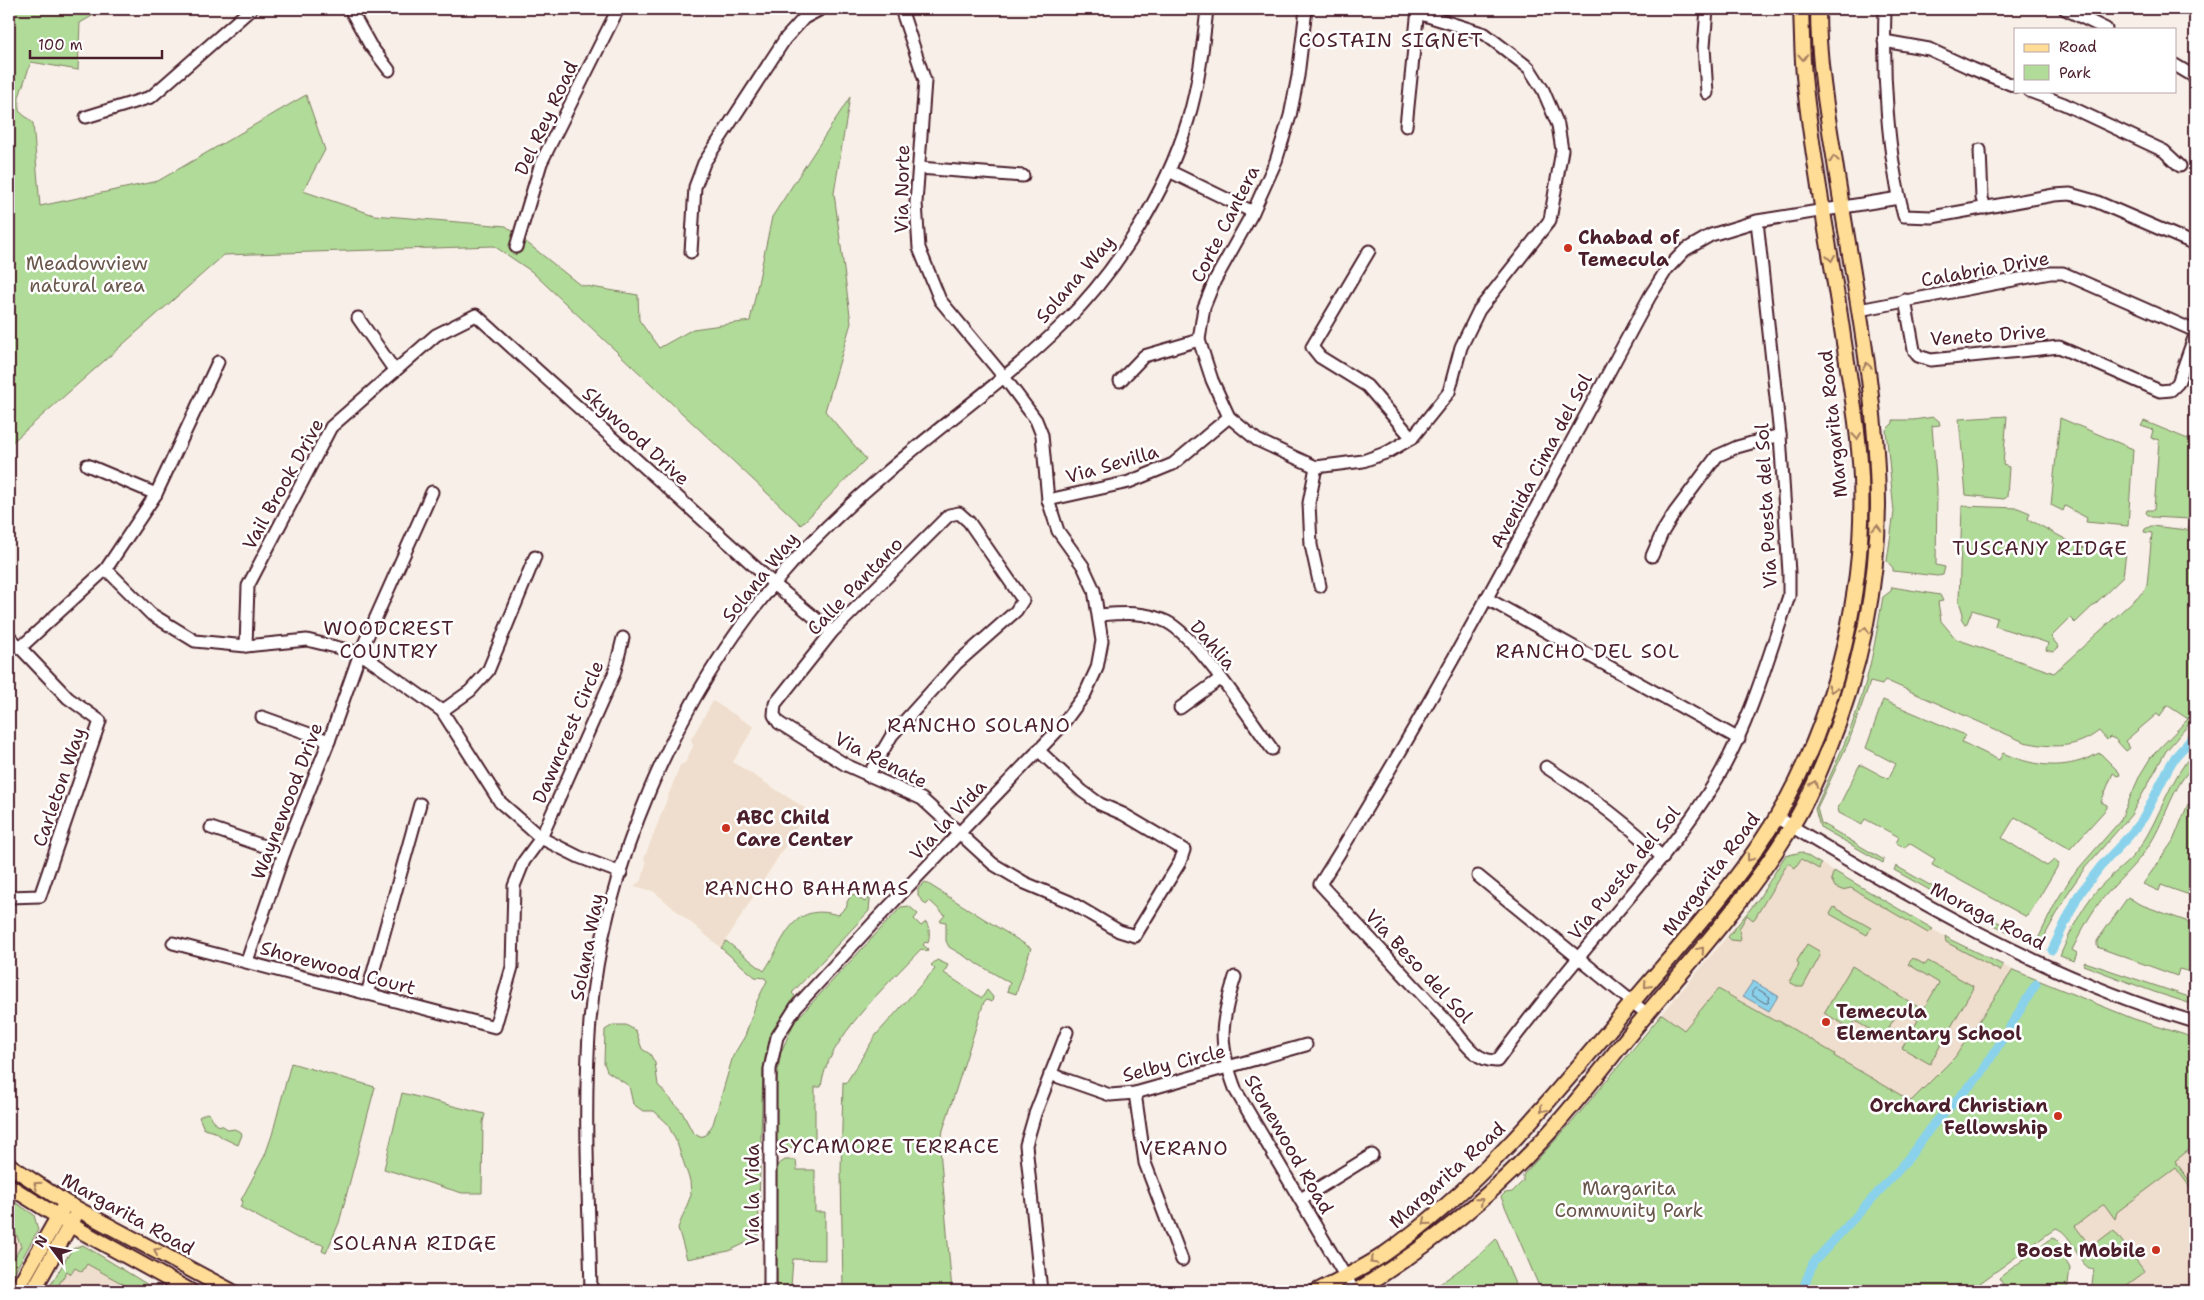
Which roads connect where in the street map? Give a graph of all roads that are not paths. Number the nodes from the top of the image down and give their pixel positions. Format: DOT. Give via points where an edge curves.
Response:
graph roads {
  1 [pos="251,9"];
  2 [pos="350,9"];
  3 [pos="618,9"];
  4 [pos="821,9"];
  5 [pos="901,9"];
  6 [pos="1207,9"];
  7 [pos="1306,9"];
  8 [pos="1707,9"];
  9 [pos="1801,9"];
  10 [pos="1818,9"];
  11 [pos="1885,9"];
  12 [pos="2065,9"];
  13 [pos="1418,11"];
  14 [pos="2104,28"];
  15 [pos="1884,41"];
  16 [pos="2176,66"];
  17 [pos="389,70"];
  18 [pos="2195,77"];
  19 [pos="2014,86"];
  20 [pos="2032,92"];
  21 [pos="1707,93"];
  22 [pos="86,117"];
  23 [pos="1406,126"];
  24 [pos="1980,150"];
  25 [pos="2180,166"];
  26 [pos="919,168"];
  27 [pos="1168,171"];
  28 [pos="1023,176"];
  29 [pos="1899,198"];
  30 [pos="1841,207"];
  31 [pos="1985,208"];
  32 [pos="1824,210"];
  33 [pos="1253,212"];
  34 [pos="1757,221"];
  35 [pos="2195,244"];
  36 [pos="516,247"];
  37 [pos="1369,251"];
  38 [pos="691,252"];
  39 [pos="1905,300"];
  40 [pos="1859,310"];
  41 [pos="476,315"];
  42 [pos="358,318"];
  43 [pos="2195,331"];
  44 [pos="2195,335"];
  45 [pos="1200,340"];
  46 [pos="218,362"];
  47 [pos="395,371"];
  48 [pos="1004,377"];
  49 [pos="1120,381"];
  50 [pos="1229,417"];
  51 [pos="1780,435"];
  52 [pos="1412,438"];
  53 [pos="87,465"];
  54 [pos="1316,467"];
  55 [pos="432,492"];
  56 [pos="156,494"];
  57 [pos="1048,500"];
  58 [pos="1652,556"];
  59 [pos="535,557"];
  60 [pos="106,569"];
  61 [pos="774,584"];
  62 [pos="1320,586"];
  63 [pos="1486,598"];
  64 [pos="1099,615"];
  65 [pos="832,632"];
  66 [pos="9,636"];
  67 [pos="623,638"];
  68 [pos="246,646"];
  69 [pos="20,648"];
  70 [pos="360,653"];
  71 [pos="1220,679"];
  72 [pos="775,704"];
  73 [pos="1180,708"];
  74 [pos="442,711"];
  75 [pos="262,717"];
  76 [pos="1738,739"];
  77 [pos="329,741"];
  78 [pos="1272,749"];
  79 [pos="1038,750"];
  80 [pos="1546,767"];
  81 [pos="868,776"];
  82 [pos="420,804"];
  83 [pos="1776,817"];
  84 [pos="1792,827"];
  85 [pos="211,828"];
  86 [pos="959,834"];
  87 [pos="541,838"];
  88 [pos="284,853"];
  89 [pos="1663,858"];
  90 [pos="621,873"];
  91 [pos="1478,876"];
  92 [pos="1320,884"];
  93 [pos="9,897"];
  94 [pos="173,943"];
  95 [pos="1578,959"];
  96 [pos="247,962"];
  97 [pos="1235,977"];
  98 [pos="367,994"];
  99 [pos="1632,1002"];
  100 [pos="1647,1014"];
  101 [pos="2195,1022"];
  102 [pos="495,1027"];
  103 [pos="1067,1032"];
  104 [pos="1306,1045"];
  105 [pos="1497,1061"];
  106 [pos="1227,1068"];
  107 [pos="1050,1074"];
  108 [pos="1135,1093"];
  109 [pos="1372,1154"];
  110 [pos="9,1165"];
  111 [pos="9,1186"];
  112 [pos="1300,1198"];
  113 [pos="66,1204"];
  114 [pos="79,1210"];
  115 [pos="58,1216"];
  116 [pos="71,1224"];
  117 [pos="1182,1260"];
  118 [pos="1345,1277"];
  119 [pos="16,1291"];
  120 [pos="33,1291"];
  121 [pos="190,1291"];
  122 [pos="231,1291"];
  123 [pos="591,1291"];
  124 [pos="770,1291"];
  125 [pos="1041,1291"];
  126 [pos="1317,1291"];
  127 [pos="1355,1291"];
  1 -- 22 [label="street" via="151,97"];
  2 -- 17 [label="street" via="370,45"];
  3 -- 36 [label="street, Del Rey Road" via="541,163"];
  4 -- 38 [label="street" via="804,18 785,39 704,163 695,187"];
  5 -- 26 [label="street, Via Norte" via="925,82"];
  6 -- 27 [label="street, Solana Way" via="1201,65 1188,120"];
  7 -- 33 [label="street, Corte Cantera" via="1290,116 1276,161"];
  8 -- 21 [label="street" via="1704,47"];
  9 -- 32 [label="main road, Margarita Road, one-way" via="1804,77"];
  30 -- 10 [label="main road, Margarita Road, one-way" via="1822,81"];
  11 -- 15 [label="street"];
  12 -- 14 [label="street"];
  13 -- 23 [label="street"];
  13 -- 52 [label="street" via="1486,34 1529,68 1543,90 1558,125 1562,150 1550,220 1479,310 1461,347 1449,392"];
  15 -- 19 [label="street" via="1929,49"];
  15 -- 29 [label="street" via="1887,106"];
  16 -- 18 [label="street"];
  20 -- 25 [label="street" via="2164,151"];
  24 -- 31 [label="street"];
  26 -- 28 [label="street"];
  26 -- 48 [label="street, Via Norte" via="916,203 919,248 937,294"];
  27 -- 33 [label="street"];
  27 -- 48 [label="street, Solana Way" via="1131,240 1097,287 1065,323"];
  29 -- 30 [label="street, Avenida Cima del Sol"];
  29 -- 31 [label="street" via="1904,216 1932,217"];
  30 -- 32 [label="street, Avenida Cima del Sol"];
  30 -- 40 [label="main road, Margarita Road"];
  31 -- 35 [label="street" via="2070,194 2095,201"];
  32 -- 34 [label="street, Avenida Cima del Sol"];
  32 -- 83 [label="main road, Margarita Road, one-way" via="1855,418 1861,479 1860,527 1853,604 1839,668 1822,720"];
  33 -- 45 [label="street, Corte Cantera" via="1215,280 1204,307"];
  34 -- 51 [label="street, Via Puesta del Sol"];
  34 -- 63 [label="street, Avenida Cima del Sol" via="1710,235 1685,250 1667,269"];
  37 -- 52 [label="street" via="1312,347 1320,357 1367,386"];
  39 -- 40 [label="street, Calabria Drive"];
  39 -- 43 [label="street, Calabria Drive" via="2062,274"];
  39 -- 44 [label="street, Veneto Drive" via="1914,350 1918,356 1931,360 2059,347 2160,390 2171,390 2178,383"];
  84 -- 40 [label="main road, Margarita Road, one-way" via="1812,790 1840,722 1856,671 1874,577 1878,499 1874,412"];
  41 -- 47 [label="street, Vail Brook Drive" via="436,335"];
  41 -- 61 [label="street, Skywood Drive"];
  42 -- 47 [label="street"];
  45 -- 49 [label="street" via="1144,356"];
  45 -- 50 [label="street, Corte Cantera" via="1212,380"];
  46 -- 56 [label="street"];
  47 -- 68 [label="street, Vail Brook Drive" via="331,426 248,586"];
  48 -- 57 [label="street, Via la Vida" via="1036,420 1042,436"];
  48 -- 61 [label="street, Solana Way" via="886,472 820,533"];
  50 -- 54 [label="street, Corte Cantera" via="1257,440"];
  50 -- 57 [label="street, Via Sevilla" via="1173,464 1128,482"];
  51 -- 58 [label="street" via="1736,447 1717,456 1675,512"];
  51 -- 76 [label="street, Via Puesta del Sol" via="1789,596"];
  52 -- 54 [label="street" via="1363,461"];
  53 -- 56 [label="street"];
  54 -- 62 [label="street" via="1310,511 1311,545"];
  55 -- 70 [label="street, Waynewood Drive"];
  56 -- 60 [label="street"];
  57 -- 64 [label="street, Via la Vida" via="1058,531 1083,566 1094,590"];
  59 -- 74 [label="street" via="488,671 470,691"];
  60 -- 68 [label="street" via="152,614 195,642"];
  60 -- 69 [label="street"];
  61 -- 65 [label="street, Skywood Drive"];
  61 -- 90 [label="street, Solana Way" via="716,663 670,746 641,813"];
  63 -- 76 [label="street"];
  63 -- 92 [label="street, Avenida Cima del Sol"];
  64 -- 71 [label="street, Dahlia" via="1131,612 1168,622 1198,650"];
  64 -- 79 [label="street, Via la Vida" via="1102,641 1097,668 1085,694 1059,729"];
  65 -- 72 [label="street, Calle Pantano"];
  65 -- 81 [label="street, Calle Pantano" via="949,515 959,514 969,522 1023,600 1016,611 956,664 892,735"];
  66 -- 69 [label="street, Carleton Way"];
  67 -- 87 [label="street, Dawncrest Circle" via="614,674"];
  68 -- 70 [label="street" via="307,640"];
  69 -- 93 [label="street, Carleton Way" via="68,698 100,721 40,896"];
  70 -- 74 [label="street"];
  70 -- 77 [label="street, Waynewood Drive"];
  71 -- 73 [label="street"];
  71 -- 78 [label="street, Dahlia"];
  72 -- 81 [label="street, Via Renate" via="774,715 779,723"];
  74 -- 87 [label="street" via="500,802"];
  75 -- 77 [label="street"];
  76 -- 89 [label="street, Via Puesta del Sol" via="1689,823"];
  77 -- 88 [label="street, Waynewood Drive"];
  79 -- 86 [label="street, Via la Vida"];
  79 -- 86 [label="street, Via Renate" via="1100,804 1184,850 1135,936 1025,883 993,864"];
  80 -- 89 [label="street" via="1588,794"];
  81 -- 86 [label="street, Via Renate" via="922,799"];
  82 -- 98 [label="street"];
  83 -- 84 [label="street, Moraga Road"];
  83 -- 99 [label="main road, Margarita Road, one-way" via="1760,845 1724,892"];
  100 -- 84 [label="main road, Margarita Road, one-way" via="1741,901"];
  84 -- 101 [label="street, Moraga Road" via="2004,945 2115,995"];
  85 -- 88 [label="street"];
  86 -- 124 [label="street, Via la Vida" via="796,1007 777,1037 770,1069 769,1103"];
  87 -- 90 [label="street"];
  87 -- 102 [label="street, Dawncrest Circle" via="524,861 514,886 512,967"];
  88 -- 96 [label="street, Waynewood Drive"];
  89 -- 95 [label="street, Via Puesta del Sol"];
  90 -- 123 [label="street, Solana Way" via="605,931 591,1018 588,1075"];
  91 -- 95 [label="street"];
  92 -- 105 [label="street, Via Beso del Sol" via="1471,1050 1487,1061"];
  94 -- 96 [label="street, Shorewood Court"];
  95 -- 99 [label="street"];
  95 -- 105 [label="street, Via Puesta del Sol"];
  96 -- 98 [label="street, Shorewood Court"];
  97 -- 106 [label="street, Stonewood Road" via="1224,1012 1222,1041"];
  98 -- 102 [label="street, Shorewood Court"];
  99 -- 100 [label="street"];
  99 -- 118 [label="main road, Margarita Road, one-way" via="1555,1095 1489,1166 1416,1231 1379,1258"];
  127 -- 100 [label="main road, Margarita Road, one-way" via="1423,1248 1508,1176 1538,1145"];
  103 -- 107 [label="street"];
  104 -- 106 [label="street, Selby Circle"];
  106 -- 108 [label="street, Selby Circle"];
  106 -- 112 [label="street, Stonewood Road" via="1236,1091"];
  107 -- 108 [label="street, Selby Circle" via="1110,1095"];
  107 -- 125 [label="street" via="1026,1145"];
  108 -- 117 [label="street" via="1144,1164"];
  109 -- 112 [label="street"];
  113 -- 110 [label="main road, Margarita Road, one-way"];
  111 -- 115 [label="main road, Margarita Road"];
  112 -- 118 [label="street, Stonewood Road"];
  113 -- 114 [label="main road, Margarita Road"];
  113 -- 115 [label="main road"];
  114 -- 116 [label="main road"];
  122 -- 114 [label="main road, Margarita Road, one-way"];
  115 -- 116 [label="main road, Margarita Road"];
  115 -- 119 [label="main road"];
  116 -- 120 [label="main road"];
  116 -- 121 [label="main road, Margarita Road"];
  118 -- 126 [label="main road, Margarita Road"];
  118 -- 127 [label="street, Stonewood Road"];
}
